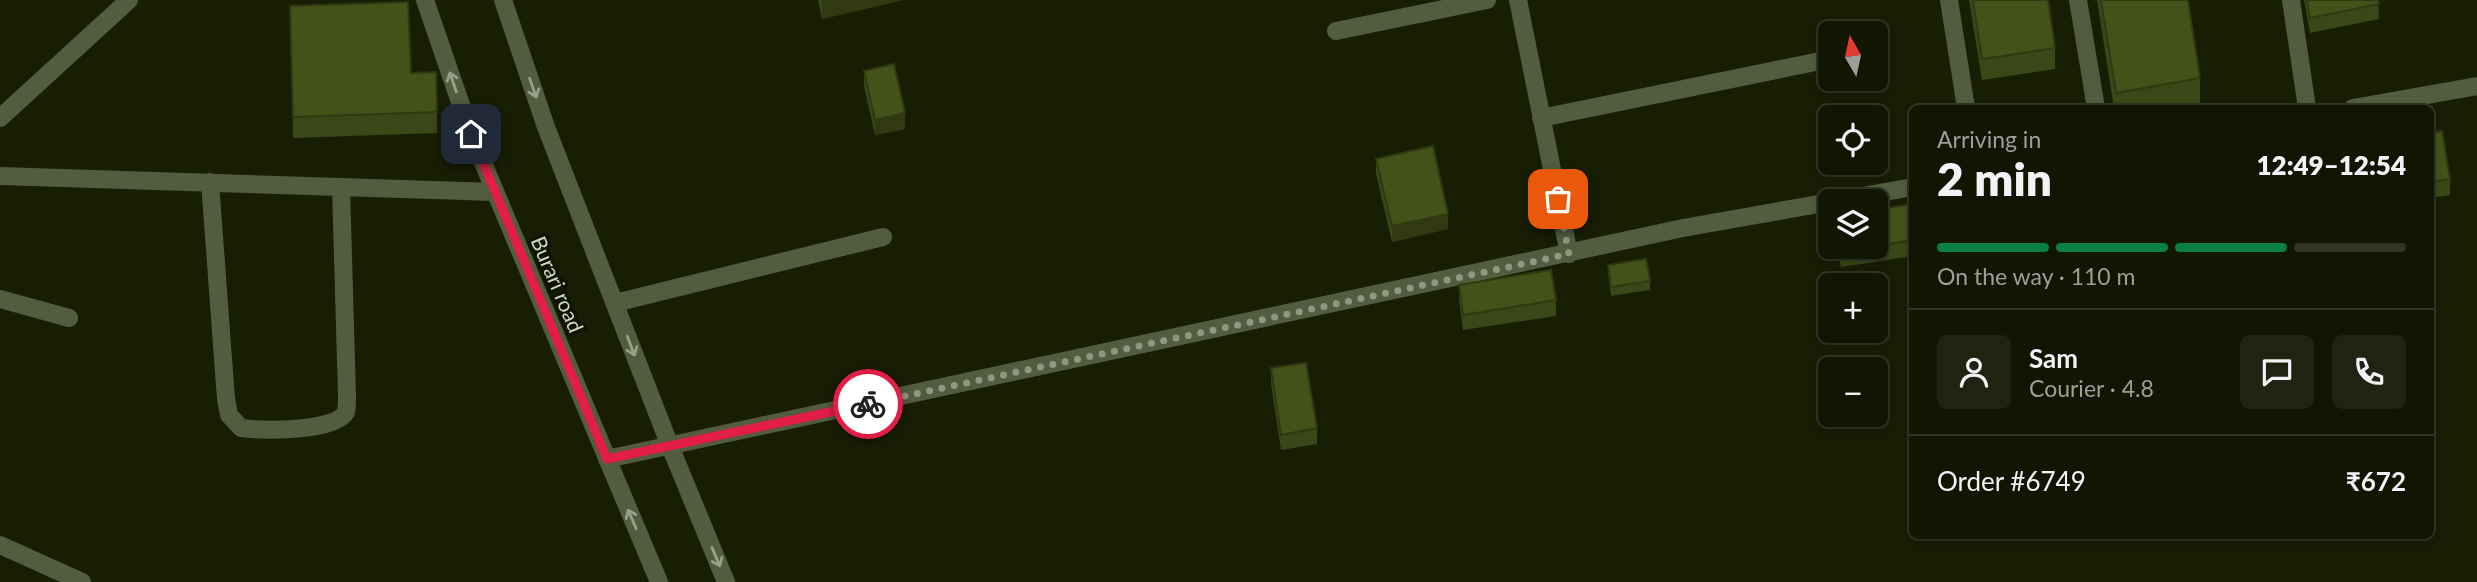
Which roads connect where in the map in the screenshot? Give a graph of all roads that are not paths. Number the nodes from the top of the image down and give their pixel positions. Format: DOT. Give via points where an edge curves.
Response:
graph roads {
  1 [pos="129,0"];
  2 [pos="425,0"];
  3 [pos="503,0"];
  4 [pos="1487,0"];
  5 [pos="1518,0"];
  6 [pos="1950,0"];
  7 [pos="2078,0"];
  8 [pos="2291,0"];
  9 [pos="1336,31"];
  10 [pos="1818,61"];
  11 [pos="2477,86"];
  12 [pos="1966,105"];
  13 [pos="2096,105"];
  14 [pos="2306,105"];
  15 [pos="2370,105"];
  16 [pos="0,118"];
  17 [pos="1541,118"];
  18 [pos="0,176"];
  19 [pos="210,182"];
  20 [pos="341,187"];
  21 [pos="1909,188"];
  22 [pos="495,192"];
  23 [pos="1888,192"];
  24 [pos="1818,204"];
  25 [pos="883,237"];
  26 [pos="1569,254"];
  27 [pos="0,299"];
  28 [pos="615,303"];
  29 [pos="69,318"];
  30 [pos="670,446"];
  31 [pos="607,459"];
  32 [pos="0,545"];
  33 [pos="82,582"];
  34 [pos="659,582"];
  35 [pos="726,582"];
  1 -- 16 [label="street"];
  22 -- 2 [label="street, Burari road, one-way"];
  3 -- 28 [label="street, one-way" via="546,127"];
  4 -- 9 [label="street"];
  5 -- 17 [label="street"];
  6 -- 12 [label="street"];
  7 -- 13 [label="street"];
  8 -- 14 [label="street"];
  10 -- 17 [label="street"];
  11 -- 15 [label="street"];
  17 -- 26 [label="street"];
  18 -- 19 [label="street"];
  19 -- 20 [label="street"];
  19 -- 20 [label="street" via="229,415 240,428 258,430 323,425 346,412"];
  20 -- 22 [label="street"];
  21 -- 23 [label="street"];
  22 -- 31 [label="street, Burari road"];
  24 -- 26 [label="street"];
  25 -- 28 [label="street"];
  26 -- 30 [label="street"];
  27 -- 29 [label="street"];
  28 -- 30 [label="street, one-way"];
  30 -- 31 [label="street"];
  30 -- 35 [label="street, one-way"];
  34 -- 31 [label="street, Burari road, one-way"];
  32 -- 33 [label="street"];
}
